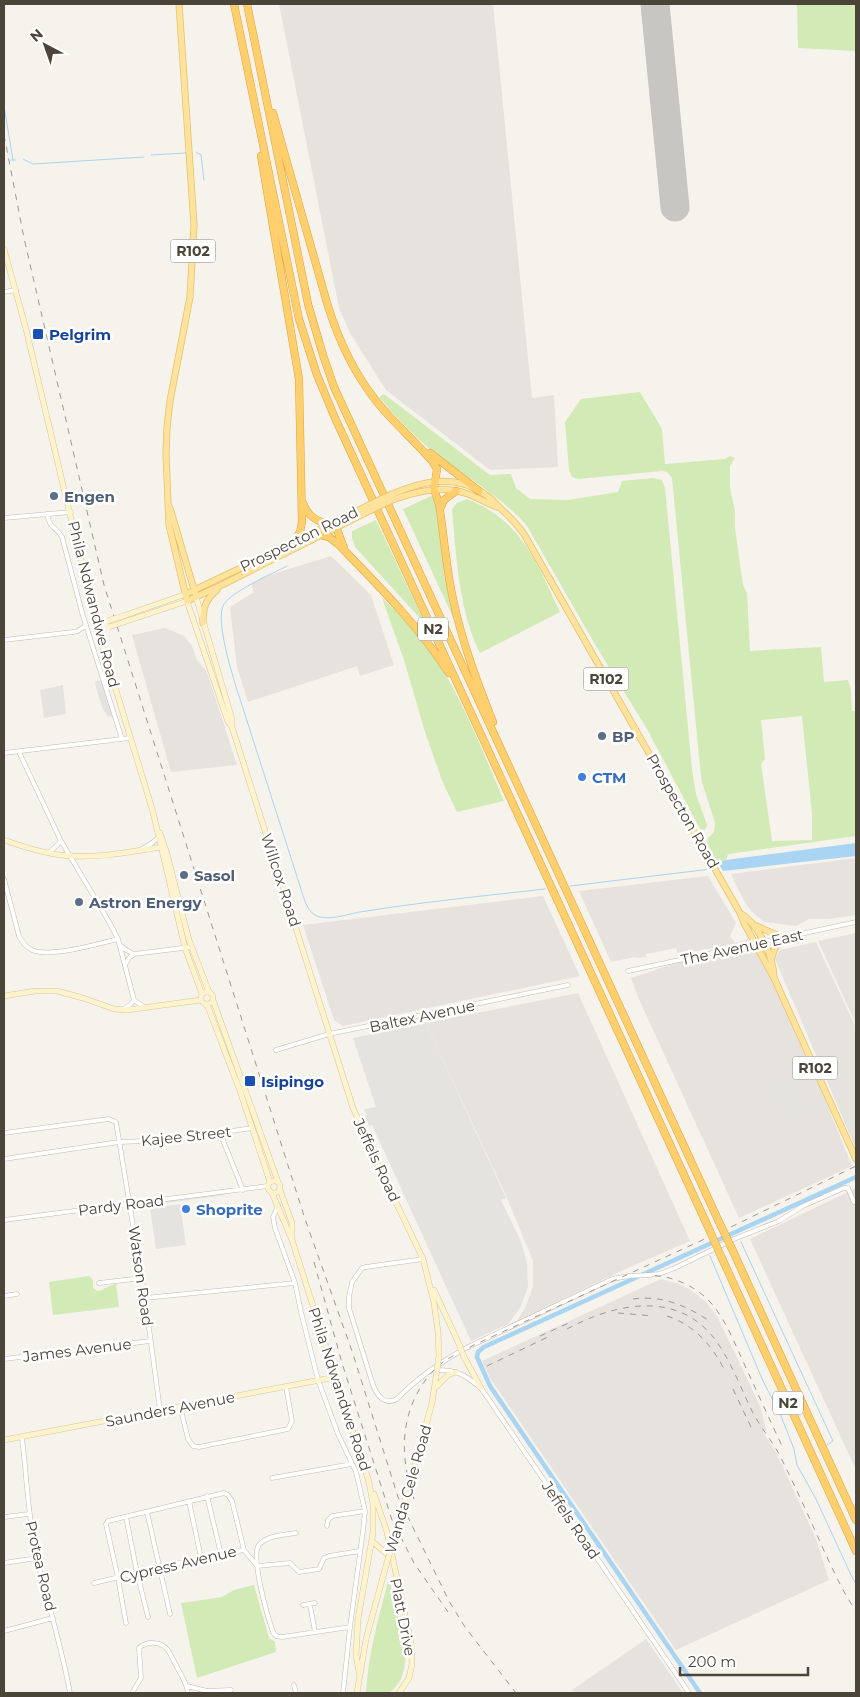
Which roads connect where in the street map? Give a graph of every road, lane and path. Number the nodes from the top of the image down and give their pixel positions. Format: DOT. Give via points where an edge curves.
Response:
graph roads {
  1 [pos="179,4"];
  2 [pos="234,4"];
  3 [pos="247,4"];
  4 [pos="264,87"];
  5 [pos="252,96"];
  6 [pos="4,248"];
  7 [pos="16,290"];
  8 [pos="4,292"];
  9 [pos="418,444"];
  10 [pos="436,480"];
  11 [pos="434,489"];
  12 [pos="456,490"];
  13 [pos="479,491"];
  14 [pos="166,497"];
  15 [pos="302,498"];
  16 [pos="391,498"];
  17 [pos="499,507"];
  18 [pos="440,510"];
  19 [pos="70,512"];
  20 [pos="47,514"];
  21 [pos="4,518"];
  22 [pos="334,525"];
  23 [pos="321,535"];
  24 [pos="294,542"];
  25 [pos="346,552"];
  26 [pos="224,584"];
  27 [pos="194,590"];
  28 [pos="186,594"];
  29 [pos="196,597"];
  30 [pos="188,601"];
  31 [pos="203,623"];
  32 [pos="86,625"];
  33 [pos="97,627"];
  34 [pos="4,640"];
  35 [pos="460,689"];
  36 [pos="232,727"];
  37 [pos="493,733"];
  38 [pos="130,738"];
  39 [pos="122,739"];
  40 [pos="19,752"];
  41 [pos="4,753"];
  42 [pos="153,812"];
  43 [pos="159,837"];
  44 [pos="4,840"];
  45 [pos="61,841"];
  46 [pos="163,847"];
  47 [pos="140,850"];
  48 [pos="49,853"];
  49 [pos="71,856"];
  50 [pos="4,879"];
  51 [pos="740,913"];
  52 [pos="856,922"];
  53 [pos="752,924"];
  54 [pos="784,938"];
  55 [pos="118,940"];
  56 [pos="764,943"];
  57 [pos="756,944"];
  58 [pos="120,945"];
  59 [pos="188,948"];
  60 [pos="134,954"];
  61 [pos="771,960"];
  62 [pos="125,965"];
  63 [pos="628,971"];
  64 [pos="774,978"];
  65 [pos="568,985"];
  66 [pos="209,992"];
  67 [pos="4,996"];
  68 [pos="203,999"];
  69 [pos="134,1000"];
  70 [pos="212,1000"];
  71 [pos="144,1007"];
  72 [pos="122,1010"];
  73 [pos="329,1034"];
  74 [pos="276,1050"];
  75 [pos="252,1128"];
  76 [pos="4,1133"];
  77 [pos="220,1133"];
  78 [pos="119,1142"];
  79 [pos="4,1159"];
  80 [pos="856,1159"];
  81 [pos="278,1182"];
  82 [pos="269,1184"];
  83 [pos="243,1190"];
  84 [pos="280,1190"];
  85 [pos="272,1193"];
  86 [pos="856,1201"];
  87 [pos="130,1203"];
  88 [pos="278,1206"];
  89 [pos="274,1214"];
  90 [pos="282,1216"];
  91 [pos="4,1220"];
  92 [pos="292,1240"];
  93 [pos="423,1259"];
  94 [pos="142,1278"];
  95 [pos="99,1283"];
  96 [pos="295,1283"];
  97 [pos="430,1283"];
  98 [pos="17,1294"];
  99 [pos="4,1296"];
  100 [pos="145,1298"];
  101 [pos="150,1341"];
  102 [pos="4,1359"];
  103 [pos="456,1372"];
  104 [pos="437,1373"];
  105 [pos="336,1377"];
  106 [pos="318,1380"];
  107 [pos="286,1387"];
  108 [pos="436,1387"];
  109 [pos="481,1388"];
  110 [pos="180,1406"];
  111 [pos="160,1410"];
  112 [pos="22,1438"];
  113 [pos="4,1440"];
  114 [pos="352,1464"];
  115 [pos="272,1478"];
  116 [pos="369,1482"];
  117 [pos="208,1496"];
  118 [pos="189,1501"];
  119 [pos="365,1511"];
  120 [pos="147,1512"];
  121 [pos="29,1514"];
  122 [pos="4,1517"];
  123 [pos="126,1517"];
  124 [pos="856,1520"];
  125 [pos="327,1526"];
  126 [pos="296,1533"];
  127 [pos="372,1541"];
  128 [pos="244,1550"];
  129 [pos="360,1551"];
  130 [pos="856,1551"];
  131 [pos="221,1554"];
  132 [pos="37,1558"];
  133 [pos="201,1558"];
  134 [pos="392,1558"];
  135 [pos="4,1563"];
  136 [pos="257,1566"];
  137 [pos="159,1568"];
  138 [pos="137,1573"];
  139 [pos="118,1578"];
  140 [pos="94,1583"];
  141 [pos="303,1605"];
  142 [pos="170,1614"];
  143 [pos="148,1617"];
  144 [pos="53,1618"];
  145 [pos="126,1623"];
  146 [pos="350,1627"];
  147 [pos="4,1631"];
  148 [pos="315,1632"];
  149 [pos="360,1677"];
  150 [pos="294,1685"];
  151 [pos="187,1686"];
  152 [pos="231,1690"];
  153 [pos="359,1692"];
  154 [pos="70,1693"];
  155 [pos="132,1693"];
  156 [pos="188,1693"];
  157 [pos="296,1693"];
  158 [pos="343,1693"];
  159 [pos="399,1693"];
  160 [pos="689,1693"];
  1 -- 14 [label="main road, R102" via="194,225 190,297 167,427"];
  2 -- 5 [label="highway, N2"];
  3 -- 4 [label="highway, N2"];
  4 -- 9 [label="highway" via="334,328 359,377 387,413"];
  4 -- 37 [label="highway, N2" via="308,304 327,369"];
  5 -- 15 [label="highway" via="299,380"];
  5 -- 35 [label="highway, N2" via="299,318 317,375"];
  6 -- 7 [label="street, Phila Ndwandwe Road"];
  7 -- 8 [label="street"];
  7 -- 19 [label="street, Phila Ndwandwe Road"];
  9 -- 10 [label="highway" via="435,465"];
  9 -- 13 [label="highway"];
  10 -- 11 [label="highway"];
  10 -- 13 [label="main road, Prospecton Road / R102"];
  10 -- 16 [label="main road, Prospecton Road / R102" via="415,484"];
  11 -- 12 [label="main road, Prospecton Road / R102"];
  11 -- 16 [label="main road, Prospecton Road / R102"];
  11 -- 18 [label="highway"];
  12 -- 17 [label="main road, Prospecton Road / R102"];
  12 -- 18 [label="highway" via="444,500"];
  13 -- 17 [label="main road, Prospecton Road / R102"];
  14 -- 27 [label="main road, R102"];
  14 -- 28 [label="main road, R102" via="169,525"];
  15 -- 22 [label="highway" via="313,518"];
  15 -- 24 [label="highway" via="300,532"];
  16 -- 22 [label="main road, Prospecton Road / R102, bridge"];
  17 -- 51 [label="main road, Prospecton Road / R102" via="517,524 532,546"];
  18 -- 37 [label="highway" via="446,562 462,638 495,726"];
  19 -- 20 [label="street"];
  19 -- 33 [label="street, Phila Ndwandwe Road"];
  20 -- 21 [label="street"];
  20 -- 32 [label="street, Phila Ndwandwe Road" via="50,525 62,537"];
  22 -- 23 [label="main road, Prospecton Road / R102"];
  22 -- 24 [label="main road, Prospecton Road / R102"];
  22 -- 25 [label="highway"];
  23 -- 25 [label="highway" via="331,538"];
  23 -- 26 [label="main road, Prospecton Road / R102"];
  24 -- 27 [label="main road, Prospecton Road / R102"];
  25 -- 35 [label="highway" via="418,628"];
  26 -- 29 [label="main road, Prospecton Road / R102"];
  26 -- 31 [label="main road" via="207,599"];
  27 -- 28 [label="main road, Prospecton Road / R102"];
  27 -- 29 [label="main road, R102"];
  28 -- 30 [label="main road, R102"];
  28 -- 33 [label="street, Prospecton Road, bridge"];
  29 -- 30 [label="main road, Prospecton Road / R102"];
  29 -- 31 [label="street, Willcox Road"];
  30 -- 33 [label="street, Prospecton Road, bridge" via="109,627"];
  30 -- 36 [label="street, Willcox Road"];
  31 -- 36 [label="street, Willcox Road"];
  32 -- 34 [label="street" via="73,632"];
  32 -- 39 [label="street, Phila Ndwandwe Road"];
  33 -- 38 [label="street, Phila Ndwandwe Road"];
  35 -- 130 [label="highway, N2, bridge"];
  36 -- 73 [label="street, Willcox Road"];
  37 -- 124 [label="highway, N2, bridge"];
  38 -- 39 [label="street"];
  38 -- 42 [label="street, Phila Ndwandwe Road"];
  39 -- 40 [label="street"];
  40 -- 41 [label="street"];
  40 -- 45 [label="street"];
  42 -- 43 [label="street, Phila Ndwandwe Road"];
  42 -- 46 [label="street, Phila Ndwandwe Road"];
  43 -- 46 [label="street, Phila Ndwandwe Road"];
  43 -- 47 [label="street"];
  44 -- 48 [label="street"];
  45 -- 48 [label="street"];
  45 -- 49 [label="street"];
  46 -- 47 [label="street"];
  46 -- 59 [label="street, Phila Ndwandwe Road"];
  47 -- 49 [label="street"];
  48 -- 49 [label="street"];
  49 -- 55 [label="street"];
  50 -- 55 [label="street" via="19,936 32,949 53,952"];
  51 -- 53 [label="main road, R102"];
  51 -- 57 [label="main road, R102"];
  52 -- 54 [label="street, The Avenue East"];
  53 -- 54 [label="main road"];
  53 -- 56 [label="main road, R102"];
  54 -- 56 [label="street, The Avenue East"];
  54 -- 61 [label="main road" via="775,948"];
  55 -- 58 [label="street"];
  56 -- 57 [label="street, The Avenue East"];
  56 -- 61 [label="main road, R102"];
  57 -- 63 [label="street, The Avenue East"];
  57 -- 64 [label="main road, R102"];
  58 -- 60 [label="street"];
  58 -- 62 [label="street"];
  59 -- 60 [label="street"];
  59 -- 66 [label="street, Phila Ndwandwe Road"];
  59 -- 68 [label="street, Phila Ndwandwe Road"];
  60 -- 62 [label="street"];
  61 -- 64 [label="main road, R102"];
  62 -- 69 [label="street"];
  64 -- 80 [label="main road, R102"];
  65 -- 73 [label="street, Baltex Avenue"];
  66 -- 68 [label="street" via="205,992"];
  66 -- 70 [label="street"];
  67 -- 72 [label="street" via="56,991"];
  68 -- 70 [label="street" via="209,1003"];
  68 -- 71 [label="street"];
  68 -- 75 [label="street, Phila Ndwandwe Road"];
  69 -- 71 [label="street"];
  69 -- 72 [label="street"];
  70 -- 81 [label="street"];
  71 -- 72 [label="street"];
  73 -- 74 [label="street, Baltex Avenue"];
  73 -- 93 [label="street, Jeffels Road" via="356,1114"];
  75 -- 77 [label="street, Kajee Street"];
  75 -- 82 [label="street, Phila Ndwandwe Road"];
  76 -- 78 [label="street, Watson Road" via="111,1119 116,1122"];
  77 -- 78 [label="street, Kajee Street" via="171,1140"];
  77 -- 83 [label="street"];
  78 -- 79 [label="street, Kajee Street"];
  78 -- 87 [label="street, Watson Road"];
  81 -- 82 [label="street"];
  81 -- 84 [label="street"];
  82 -- 83 [label="street, Pardy Road"];
  82 -- 85 [label="street" via="268,1190"];
  83 -- 87 [label="street, Pardy Road"];
  84 -- 85 [label="street"];
  84 -- 92 [label="street, Phila Ndwandwe Road" via="292,1223"];
  85 -- 88 [label="street, Phila Ndwandwe Road"];
  86 -- 93 [label="street, bridge" via="848,1188 841,1189 675,1268 659,1274 612,1279 457,1353 397,1399 385,1401 372,1385 349,1308 350,1289 362,1268"];
  87 -- 91 [label="street, Pardy Road"];
  87 -- 94 [label="street, Watson Road"];
  88 -- 89 [label="street"];
  88 -- 90 [label="street, Phila Ndwandwe Road"];
  89 -- 90 [label="street"];
  89 -- 96 [label="street, Phila Ndwandwe Road" via="275,1228"];
  90 -- 92 [label="street, Phila Ndwandwe Road"];
  92 -- 105 [label="street, Phila Ndwandwe Road"];
  93 -- 97 [label="street, Jeffels Road"];
  94 -- 95 [label="street"];
  94 -- 100 [label="street, Watson Road"];
  96 -- 100 [label="street"];
  96 -- 106 [label="street, Phila Ndwandwe Road"];
  97 -- 104 [label="street, Wanda Cele Road, bridge" via="438,1332"];
  97 -- 109 [label="street, bridge"];
  98 -- 99 [label="street"];
  100 -- 101 [label="street, Watson Road"];
  101 -- 102 [label="street, James Avenue"];
  101 -- 111 [label="street, Watson Road"];
  103 -- 104 [label="street, Jeffels Road" via="445,1370"];
  103 -- 108 [label="street"];
  103 -- 109 [label="street, Jeffels Road" via="466,1375"];
  104 -- 108 [label="street, Wanda Cele Road"];
  105 -- 106 [label="street, Saunders Avenue"];
  105 -- 116 [label="street, Phila Ndwandwe Road"];
  106 -- 107 [label="street, Saunders Avenue"];
  106 -- 114 [label="street, Phila Ndwandwe Road"];
  107 -- 110 [label="street, Saunders Avenue"];
  107 -- 110 [label="street" via="292,1420 288,1429 199,1447 193,1446 188,1439"];
  108 -- 149 [label="street, Wanda Cele Road, bridge" via="366,1639"];
  109 -- 160 [label="street, Jeffels Road"];
  110 -- 111 [label="street, Saunders Avenue"];
  111 -- 112 [label="street, Saunders Avenue"];
  112 -- 113 [label="street, Saunders Avenue"];
  112 -- 121 [label="street, Protea Road"];
  114 -- 115 [label="street"];
  114 -- 119 [label="street, Phila Ndwandwe Road"];
  116 -- 127 [label="street, Phila Ndwandwe Road" via="374,1516"];
  116 -- 134 [label="street, Platt Drive" via="387,1532"];
  117 -- 118 [label="street"];
  117 -- 128 [label="street" via="224,1493 232,1500"];
  117 -- 131 [label="street"];
  118 -- 120 [label="street"];
  118 -- 133 [label="street"];
  119 -- 125 [label="street" via="332,1516"];
  119 -- 129 [label="street, Phila Ndwandwe Road"];
  120 -- 123 [label="street"];
  120 -- 137 [label="street"];
  121 -- 122 [label="street"];
  121 -- 132 [label="street, Protea Road"];
  123 -- 138 [label="street"];
  123 -- 139 [label="street" via="106,1524"];
  126 -- 136 [label="street" via="276,1536 260,1544 256,1552"];
  127 -- 134 [label="street"];
  127 -- 149 [label="street, Phila Ndwandwe Road" via="358,1619 356,1655"];
  128 -- 131 [label="street, Cypress Avenue"];
  128 -- 136 [label="street, Cypress Avenue"];
  129 -- 136 [label="street, Cypress Avenue" via="326,1557 316,1570 299,1572 290,1563"];
  129 -- 146 [label="street, Phila Ndwandwe Road"];
  131 -- 133 [label="street, Cypress Avenue"];
  132 -- 135 [label="street"];
  132 -- 144 [label="street, Protea Road"];
  133 -- 137 [label="street, Cypress Avenue"];
  134 -- 159 [label="street, Platt Drive" via="411,1644 409,1678"];
  136 -- 148 [label="street" via="276,1636"];
  137 -- 138 [label="street, Cypress Avenue"];
  137 -- 142 [label="street"];
  138 -- 139 [label="street, Cypress Avenue"];
  138 -- 143 [label="street"];
  139 -- 140 [label="street, Cypress Avenue"];
  139 -- 145 [label="street"];
  141 -- 148 [label="street" via="312,1604"];
  144 -- 147 [label="street"];
  144 -- 154 [label="street, Protea Road"];
  146 -- 148 [label="street"];
  146 -- 158 [label="street, Phila Ndwandwe Road"];
  149 -- 153 [label="street, Wanda Cele Road"];
  150 -- 157 [label="street"];
  151 -- 152 [label="street" via="206,1691"];
  151 -- 155 [label="street" via="167,1649 161,1644 148,1643 139,1648 141,1678"];
  151 -- 156 [label="street"];
}
